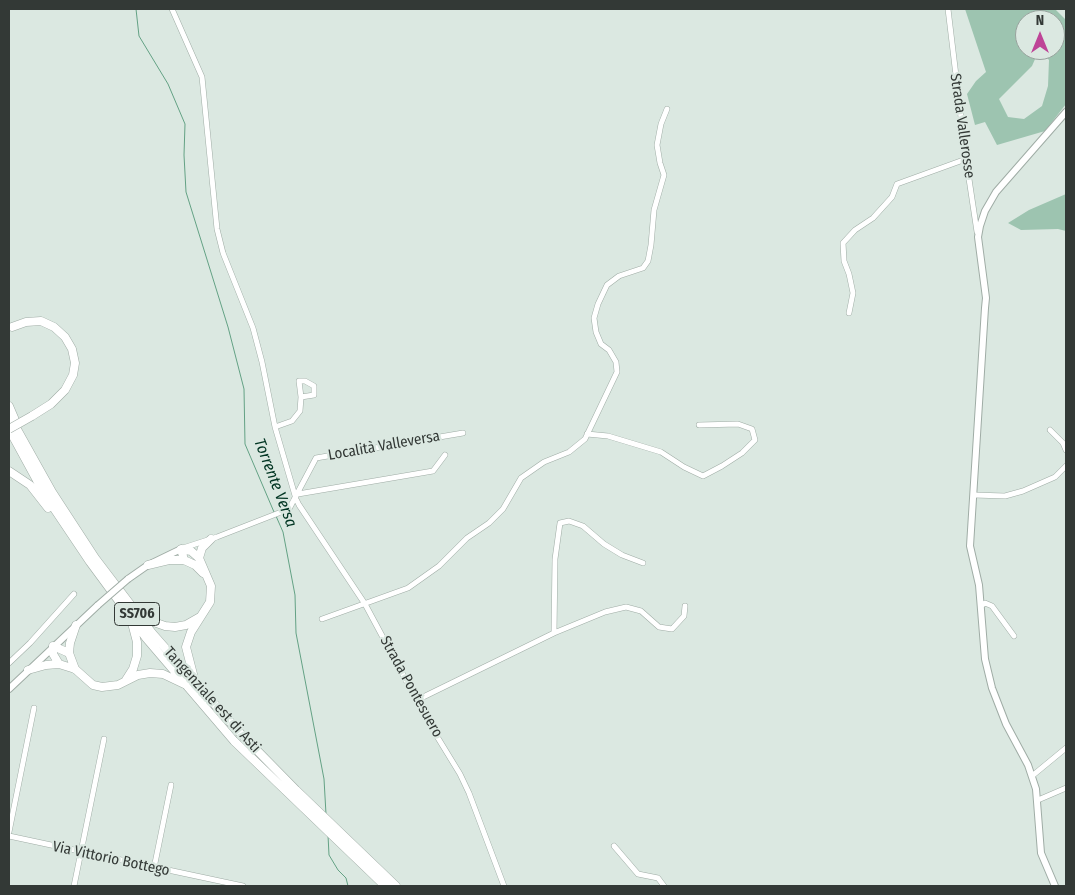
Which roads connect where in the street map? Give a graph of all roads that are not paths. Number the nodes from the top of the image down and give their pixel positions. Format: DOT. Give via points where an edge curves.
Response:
graph roads {
  1 [pos="172,9"];
  2 [pos="948,9"];
  3 [pos="667,109"];
  4 [pos="1066,112"];
  5 [pos="966,159"];
  6 [pos="979,242"];
  7 [pos="849,313"];
  8 [pos="10,328"];
  9 [pos="301,397"];
  10 [pos="9,406"];
  11 [pos="9,415"];
  12 [pos="699,425"];
  13 [pos="275,427"];
  14 [pos="9,429"];
  15 [pos="1050,430"];
  16 [pos="462,433"];
  17 [pos="588,434"];
  18 [pos="19,436"];
  19 [pos="1066,450"];
  20 [pos="445,455"];
  21 [pos="1066,466"];
  22 [pos="9,471"];
  23 [pos="974,495"];
  24 [pos="297,496"];
  25 [pos="211,539"];
  26 [pos="181,548"];
  27 [pos="199,558"];
  28 [pos="184,560"];
  29 [pos="90,562"];
  30 [pos="642,563"];
  31 [pos="148,565"];
  32 [pos="207,576"];
  33 [pos="74,594"];
  34 [pos="365,604"];
  35 [pos="685,606"];
  36 [pos="981,606"];
  37 [pos="133,614"];
  38 [pos="202,616"];
  39 [pos="322,618"];
  40 [pos="76,624"];
  41 [pos="554,633"];
  42 [pos="1014,636"];
  43 [pos="52,646"];
  44 [pos="69,653"];
  45 [pos="9,663"];
  46 [pos="59,664"];
  47 [pos="75,669"];
  48 [pos="28,670"];
  49 [pos="126,680"];
  50 [pos="191,684"];
  51 [pos="9,689"];
  52 [pos="417,700"];
  53 [pos="34,708"];
  54 [pos="104,739"];
  55 [pos="1066,748"];
  56 [pos="1032,776"];
  57 [pos="171,786"];
  58 [pos="1066,788"];
  59 [pos="1038,800"];
  60 [pos="10,824"];
  61 [pos="9,834"];
  62 [pos="614,846"];
  63 [pos="81,852"];
  64 [pos="154,868"];
  65 [pos="222,884"];
  66 [pos="74,886"];
  67 [pos="243,886"];
  68 [pos="385,886"];
  69 [pos="396,886"];
  70 [pos="504,886"];
  71 [pos="664,886"];
  72 [pos="1055,886"];
  1 -- 13 [label="street, Strada Pontesuero" via="202,76 217,229 223,253 253,328"];
  2 -- 5 [label="street, Strada Vallerosse"];
  3 -- 17 [label="street" via="657,145 664,175 654,210 648,261 643,268 619,276 607,285 594,318 600,344 609,350 617,372"];
  4 -- 6 [label="street" via="989,202 980,226"];
  5 -- 6 [label="street, Strada Vallerosse"];
  5 -- 7 [label="street" via="897,184 892,197 874,218 855,230 844,243 844,261 852,294"];
  6 -- 23 [label="street" via="986,298"];
  8 -- 14 [label="highway, bridge" via="41,321 54,327 72,349 74,363 73,375 65,390 51,404"];
  9 -- 13 [label="street" via="300,411 292,421"];
  10 -- 18 [label="highway"];
  11 -- 18 [label="highway, Tangenziale est di Asti / SS706"];
  12 -- 17 [label="street" via="738,424 752,428 755,440 742,453 703,476 661,452 608,436"];
  13 -- 24 [label="street, Strada Pontesuero"];
  14 -- 29 [label="highway, Tangenziale est di Asti / SS706" via="45,495"];
  15 -- 19 [label="street"];
  16 -- 24 [label="street, Località Valleversa" via="316,458"];
  17 -- 34 [label="street" via="569,452 544,462 521,478 503,508 439,566 408,588"];
  18 -- 37 [label="highway, Tangenziale est di Asti / SS706"];
  20 -- 24 [label="street, Località Valleversa" via="433,471"];
  21 -- 23 [label="street" via="1055,477 1023,491 1005,496"];
  22 -- 29 [label="highway" via="30,485 70,542"];
  23 -- 36 [label="street" via="970,546"];
  24 -- 25 [label="street" via="289,509"];
  24 -- 34 [label="street, Strada Pontesuero" via="299,505"];
  25 -- 26 [label="street"];
  25 -- 27 [label="highway" via="202,548"];
  26 -- 27 [label="highway" via="192,551"];
  26 -- 28 [label="highway"];
  26 -- 31 [label="street"];
  27 -- 32 [label="highway"];
  28 -- 31 [label="highway"];
  28 -- 32 [label="highway"];
  29 -- 37 [label="highway, Tangenziale est di Asti / SS706"];
  30 -- 41 [label="street" via="604,544 583,526 560,523 555,558"];
  31 -- 40 [label="street, bridge"];
  32 -- 38 [label="highway" via="211,599"];
  33 -- 45 [label="street"];
  34 -- 39 [label="street"];
  34 -- 52 [label="street, Strada Pontesuero"];
  35 -- 41 [label="street" via="684,616 672,630 659,627 641,612 626,607"];
  36 -- 42 [label="street" via="985,603 992,606"];
  36 -- 56 [label="street" via="992,688"];
  37 -- 38 [label="highway" via="165,626 186,625"];
  37 -- 49 [label="highway" via="137,656"];
  37 -- 50 [label="highway, Tangenziale est di Asti / SS706" via="146,638"];
  38 -- 50 [label="highway" via="188,636 186,647"];
  40 -- 43 [label="street"];
  40 -- 44 [label="highway"];
  41 -- 52 [label="street"];
  43 -- 44 [label="highway"];
  43 -- 46 [label="highway"];
  43 -- 48 [label="street"];
  44 -- 47 [label="highway"];
  46 -- 47 [label="highway"];
  46 -- 48 [label="highway"];
  47 -- 49 [label="highway" via="97,686 112,686"];
  48 -- 51 [label="street"];
  49 -- 50 [label="highway" via="150,673"];
  50 -- 68 [label="highway, Tangenziale est di Asti / SS706" via="234,741"];
  50 -- 69 [label="highway, Tangenziale est di Asti / SS706"];
  52 -- 70 [label="street, Strada Pontesuero" via="469,793"];
  53 -- 60 [label="street"];
  54 -- 63 [label="street"];
  55 -- 56 [label="street"];
  56 -- 59 [label="street"];
  57 -- 64 [label="street"];
  58 -- 59 [label="street"];
  59 -- 72 [label="street" via="1041,853"];
  60 -- 61 [label="street"];
  61 -- 63 [label="street, Via Vittorio Bottego"];
  62 -- 71 [label="street" via="638,874 658,878"];
  63 -- 64 [label="street, Via Vittorio Bottego"];
  63 -- 66 [label="street"];
  64 -- 65 [label="street, Via Vittorio Bottego"];
  65 -- 67 [label="street, Via Vittorio Bottego"];
}
